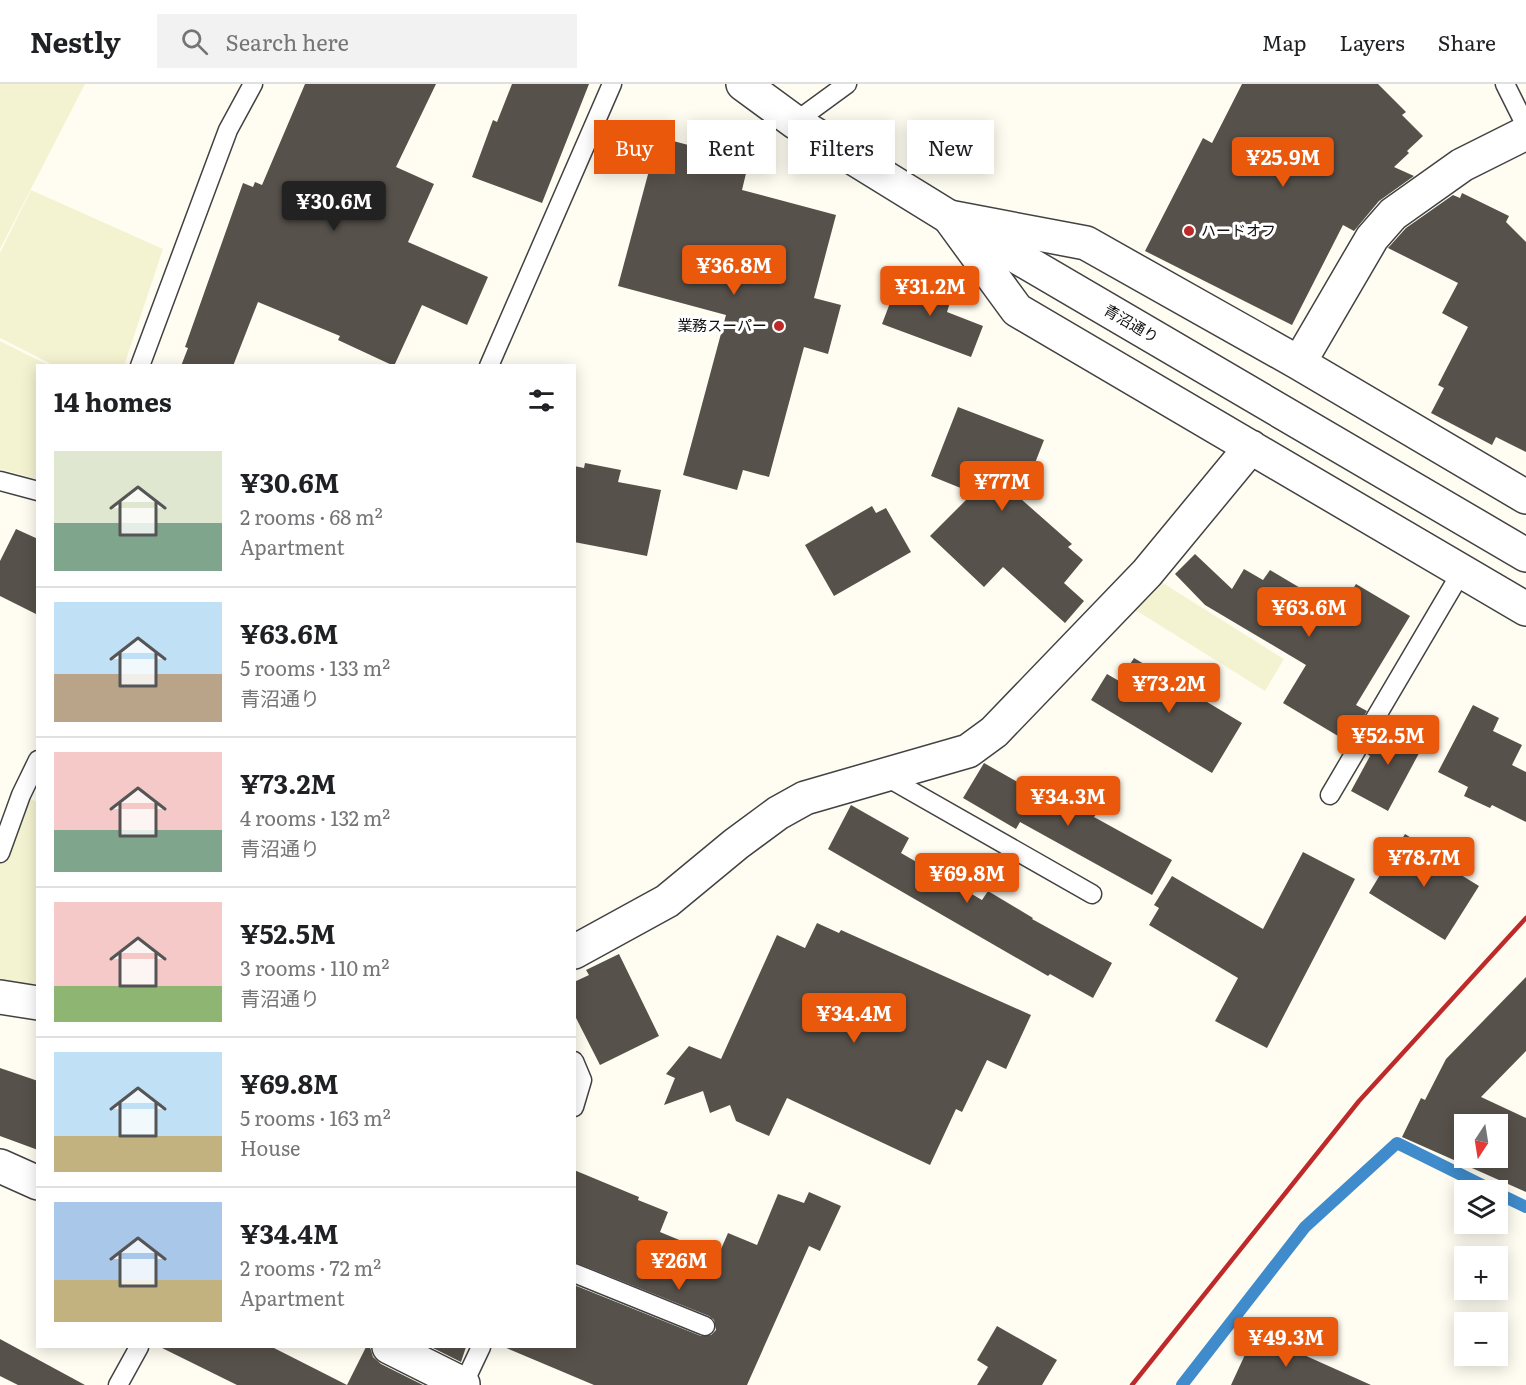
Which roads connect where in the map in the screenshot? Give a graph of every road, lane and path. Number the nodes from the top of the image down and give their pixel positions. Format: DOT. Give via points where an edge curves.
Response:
graph roads {
  1 [pos="253,84"];
  2 [pos="612,84"];
  3 [pos="742,84"];
  4 [pos="847,84"];
  5 [pos="1505,84"];
  6 [pos="792,120"];
  7 [pos="798,120"];
  8 [pos="1526,126"];
  9 [pos="1526,133"];
  10 [pos="879,174"];
  11 [pos="948,217"];
  12 [pos="1299,363"];
  13 [pos="141,364"];
  14 [pos="490,364"];
  15 [pos="1251,447"];
  16 [pos="0,481"];
  17 [pos="36,490"];
  18 [pos="1526,497"];
  19 [pos="1526,555"];
  20 [pos="1462,572"];
  21 [pos="1526,609"];
  22 [pos="36,764"];
  23 [pos="883,775"];
  24 [pos="1330,795"];
  25 [pos="0,853"];
  26 [pos="1092,894"];
  27 [pos="576,951"];
  28 [pos="0,997"];
  29 [pos="36,1003"];
  30 [pos="576,1066"];
  31 [pos="576,1100"];
  32 [pos="0,1166"];
  33 [pos="36,1182"];
  34 [pos="576,1274"];
  35 [pos="705,1326"];
  36 [pos="138,1348"];
  37 [pos="391,1348"];
  38 [pos="481,1348"];
  39 [pos="463,1384"];
  40 [pos="118,1385"];
  1 -- 13 [label="lane" via="228,130"];
  2 -- 14 [label="lane"];
  3 -- 6 [label="street, 青沼通り"];
  4 -- 7 [label="lane"];
  5 -- 8 [label="lane"];
  9 -- 12 [label="street" via="1462,165 1393,214 1372,238"];
  10 -- 11 [label="street, 青沼通り"];
  11 -- 12 [label="street" via="1086,243"];
  11 -- 15 [label="street" via="1017,310"];
  11 -- 19 [label="street, 青沼通り"];
  12 -- 18 [label="street"];
  15 -- 20 [label="street"];
  15 -- 23 [label="street" via="1147,573 994,732 968,751"];
  16 -- 17 [label="lane"];
  20 -- 21 [label="street"];
  20 -- 24 [label="lane"];
  22 -- 25 [label="lane"];
  23 -- 26 [label="lane"];
  23 -- 27 [label="street" via="805,798 787,808 667,901"];
  28 -- 29 [label="street"];
  30 -- 31 [label="lane" via="582,1080"];
  32 -- 33 [label="street"];
  34 -- 35 [label="lane"];
  36 -- 40 [label="lane"];
  37 -- 39 [label="street"];
  38 -- 39 [label="lane"];
}
